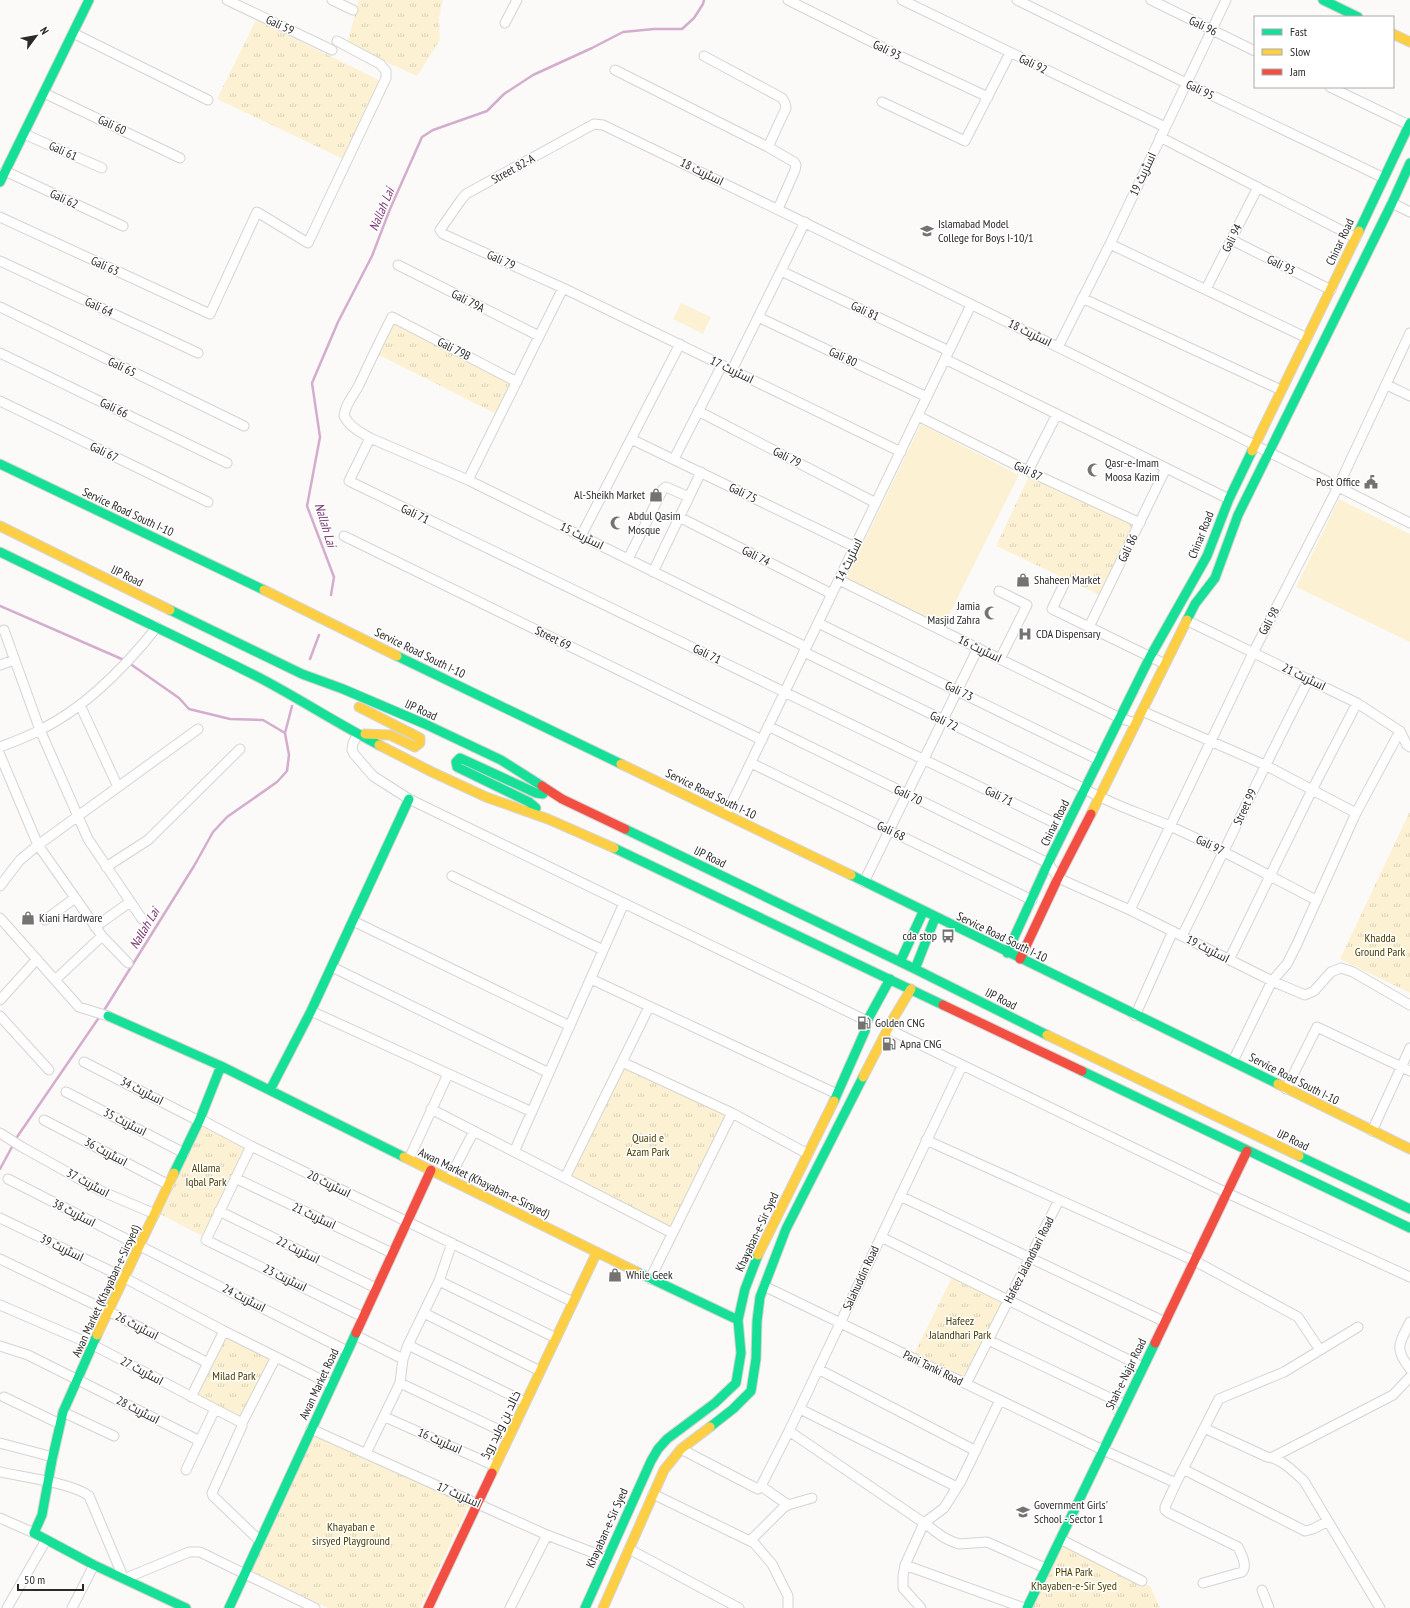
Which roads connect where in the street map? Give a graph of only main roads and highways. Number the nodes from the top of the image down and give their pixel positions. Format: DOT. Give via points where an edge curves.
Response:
graph roads {
  1 [pos="89,0"];
  2 [pos="1323,0"];
  3 [pos="1356,16"];
  4 [pos="1394,34"];
  5 [pos="1410,42"];
  6 [pos="1410,124"];
  7 [pos="1410,163"];
  8 [pos="0,182"];
  9 [pos="0,464"];
  10 [pos="0,526"];
  11 [pos="0,552"];
  12 [pos="343,689"];
  13 [pos="358,734"];
  14 [pos="409,799"];
  15 [pos="562,799"];
  16 [pos="548,819"];
  17 [pos="923,912"];
  18 [pos="935,918"];
  19 [pos="1007,953"];
  20 [pos="1020,959"];
  21 [pos="900,962"];
  22 [pos="915,969"];
  23 [pos="890,979"];
  24 [pos="911,989"];
  25 [pos="883,1014"];
  26 [pos="108,1016"];
  27 [pos="874,1035"];
  28 [pos="221,1066"];
  29 [pos="270,1090"];
  30 [pos="1410,1149"];
  31 [pos="1246,1151"];
  32 [pos="431,1170"];
  33 [pos="1410,1209"];
  34 [pos="1410,1228"];
  35 [pos="597,1252"];
  36 [pos="738,1320"];
  37 [pos="186,1608"];
  38 [pos="229,1608"];
  39 [pos="428,1608"];
  40 [pos="585,1608"];
  41 [pos="603,1608"];
  42 [pos="1027,1608"];
  1 -- 8 [label="main road"];
  2 -- 3 [label="main road"];
  4 -- 5 [label="main road"];
  6 -- 19 [label="main road, Chinar Road" via="1280,390 1229,500 1207,556 1150,657 1048,863"];
  7 -- 20 [label="main road" via="1238,515 1215,578 1195,604"];
  9 -- 17 [label="main road, Service Road South I-10" via="726,814"];
  10 -- 12 [label="main road, IJP Road" via="256,653 308,677"];
  11 -- 13 [label="main road" via="259,678"];
  12 -- 13 [label="main road" via="361,709 420,738 420,743 415,747 390,735"];
  12 -- 15 [label="main road, IJP Road" via="501,760"];
  13 -- 16 [label="main road" via="486,797"];
  14 -- 29 [label="main road" via="311,1011"];
  15 -- 16 [label="main road" via="536,793 463,759 457,760 457,767 529,802"];
  15 -- 21 [label="main road, IJP Road"];
  16 -- 23 [label="main road"];
  17 -- 18 [label="main road, Service Road South I-10"];
  17 -- 21 [label="main road"];
  18 -- 19 [label="main road, Service Road South I-10"];
  18 -- 22 [label="main road"];
  19 -- 20 [label="main road, Service Road South I-10"];
  20 -- 30 [label="main road, Service Road South I-10"];
  21 -- 22 [label="main road, IJP Road"];
  22 -- 33 [label="main road, IJP Road"];
  23 -- 24 [label="main road"];
  23 -- 25 [label="main road, Khayaban-e-Sir Syed"];
  24 -- 25 [label="main road, Khayaban-e-Sir Syed"];
  24 -- 31 [label="main road"];
  25 -- 27 [label="main road, Khayaban-e-Sir Syed" via="888,1029"];
  25 -- 27 [label="main road, Khayaban-e-Sir Syed" via="867,1021"];
  26 -- 28 [label="main road, Awan Market (Khayaban-e-Sirsyed)"];
  27 -- 36 [label="main road, Khayaban-e-Sir Syed" via="837,1094 756,1257"];
  27 -- 41 [label="main road, Khayaban-e-Sir Syed" via="786,1229 760,1297 752,1391 681,1449 664,1470"];
  28 -- 29 [label="main road, Awan Market (Khayaban-e-Sirsyed)"];
  28 -- 37 [label="main road, Awan Market (Khayaban-e-Sirsyed)" via="184,1153 63,1412 42,1515 34,1533 94,1565"];
  29 -- 32 [label="main road, Awan Market (Khayaban-e-Sirsyed)"];
  31 -- 34 [label="main road"];
  31 -- 42 [label="main road, Shah-e-Najar Road"];
  32 -- 35 [label="main road, Awan Market (Khayaban-e-Sirsyed)"];
  32 -- 38 [label="main road, Awan Market Road"];
  35 -- 36 [label="main road, Awan Market (Khayaban-e-Sirsyed)"];
  35 -- 39 [label="main road, خالد بن ولید روڈ"];
  36 -- 40 [label="main road, Khayaban-e-Sir Syed" via="741,1353 736,1383 658,1449 650,1461"];
}
